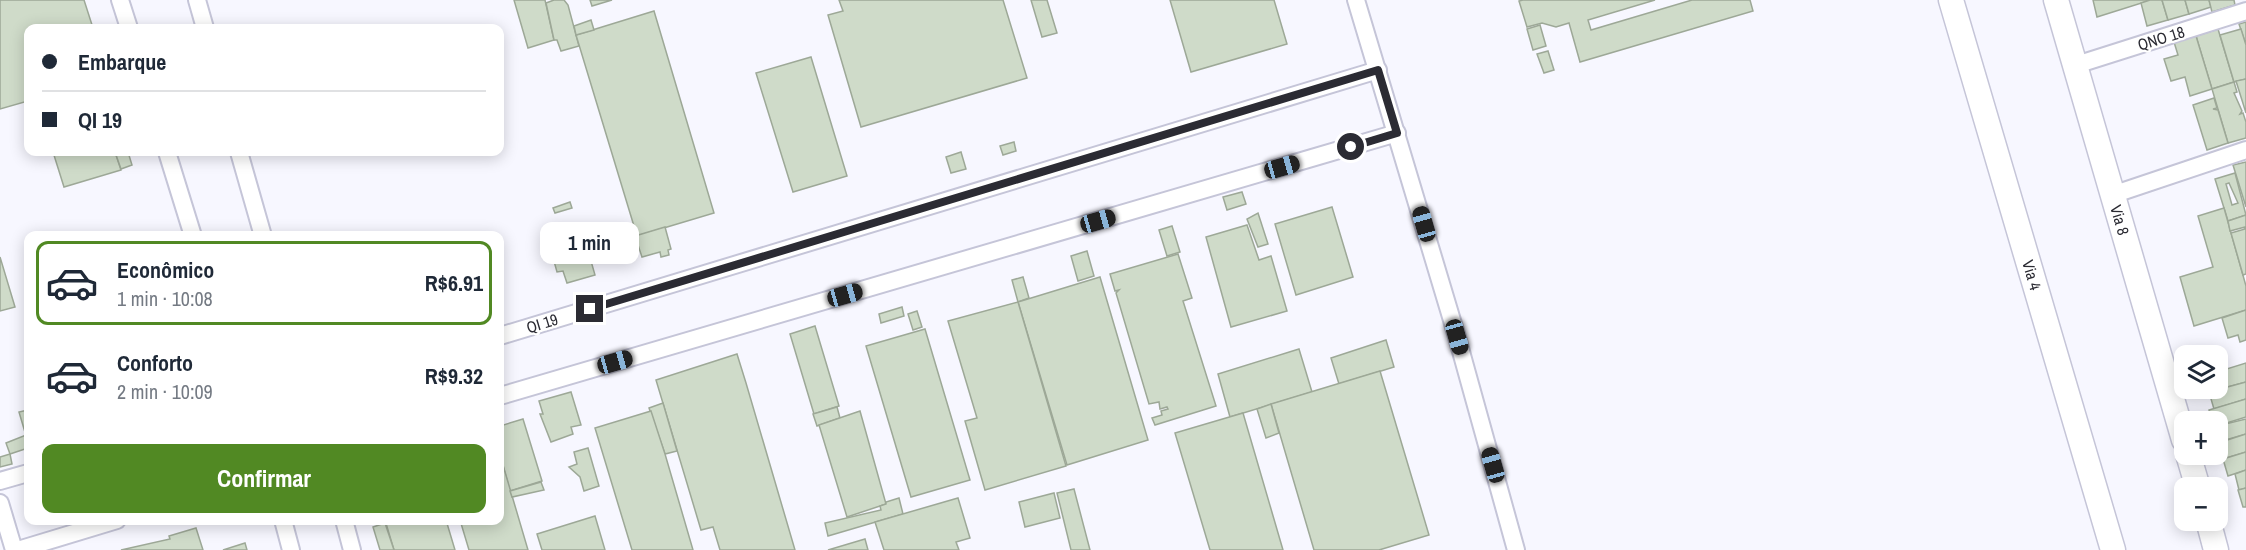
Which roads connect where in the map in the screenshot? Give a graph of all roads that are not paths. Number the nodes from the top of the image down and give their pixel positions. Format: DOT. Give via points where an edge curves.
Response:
graph roads {
  1 [pos="120,0"];
  2 [pos="197,0"];
  3 [pos="1356,0"];
  4 [pos="1951,0"];
  5 [pos="2056,0"];
  6 [pos="2246,12"];
  7 [pos="128,24"];
  8 [pos="204,24"];
  9 [pos="2076,65"];
  10 [pos="1378,70"];
  11 [pos="1397,133"];
  12 [pos="2246,150"];
  13 [pos="168,156"];
  14 [pos="240,156"];
  15 [pos="2112,195"];
  16 [pos="191,231"];
  17 [pos="262,231"];
  18 [pos="504,335"];
  19 [pos="504,395"];
  20 [pos="2175,411"];
  21 [pos="24,474"];
  22 [pos="0,482"];
  23 [pos="0,503"];
  24 [pos="100,525"];
  25 [pos="284,525"];
  26 [pos="345,525"];
  27 [pos="2211,531"];
  28 [pos="16,550"];
  29 [pos="291,550"];
  30 [pos="352,550"];
  31 [pos="1516,550"];
  32 [pos="2113,550"];
  33 [pos="2216,550"];
  1 -- 7 [label="street"];
  2 -- 8 [label="street"];
  3 -- 10 [label="street"];
  4 -- 32 [label="main road, Via 4"];
  5 -- 9 [label="main road, Via 8"];
  6 -- 9 [label="street, QNO 18"];
  9 -- 15 [label="main road, Via 8"];
  10 -- 11 [label="street"];
  10 -- 18 [label="street, QI 19"];
  11 -- 19 [label="street"];
  11 -- 31 [label="street"];
  12 -- 15 [label="street"];
  13 -- 16 [label="street"];
  14 -- 17 [label="street"];
  15 -- 20 [label="main road, Via 8"];
  21 -- 22 [label="street"];
  23 -- 28 [label="street"];
  24 -- 28 [label="street"];
  25 -- 29 [label="street"];
  26 -- 30 [label="street"];
  27 -- 33 [label="main road"];
}
